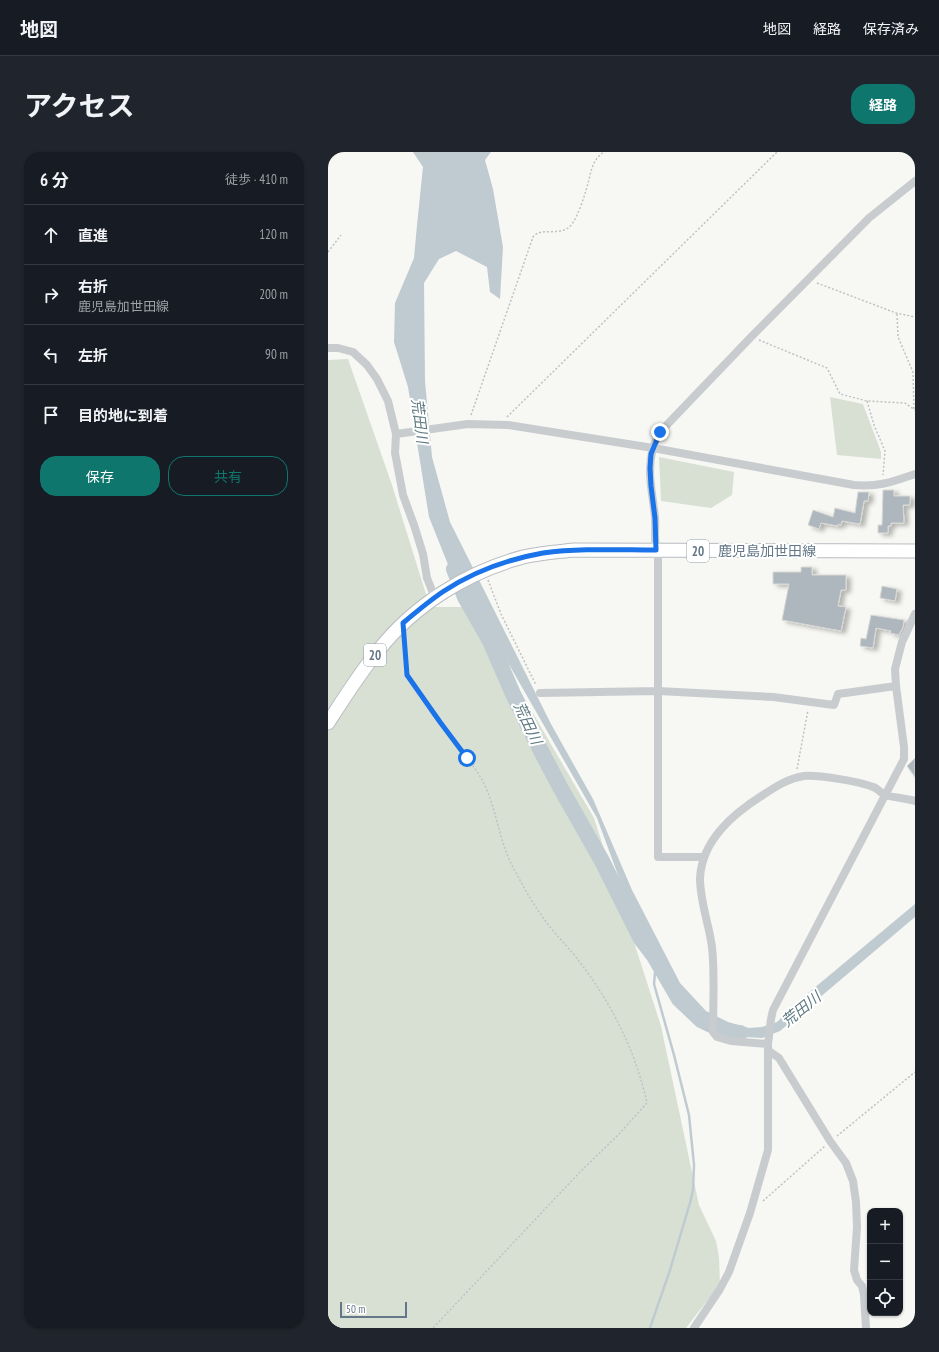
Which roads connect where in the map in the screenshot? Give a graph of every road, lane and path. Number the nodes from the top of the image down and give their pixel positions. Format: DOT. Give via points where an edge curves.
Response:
graph roads {
  1 [pos="604,152"];
  2 [pos="777,152"];
  3 [pos="915,181"];
  4 [pos="341,235"];
  5 [pos="328,252"];
  6 [pos="808,280"];
  7 [pos="897,314"];
  8 [pos="915,317"];
  9 [pos="752,336"];
  10 [pos="328,348"];
  11 [pos="867,401"];
  12 [pos="915,409"];
  13 [pos="468,424"];
  14 [pos="499,425"];
  15 [pos="396,434"];
  16 [pos="653,448"];
  17 [pos="915,474"];
  18 [pos="882,485"];
  19 [pos="656,550"];
  20 [pos="915,551"];
  21 [pos="484,571"];
  22 [pos="440,594"];
  23 [pos="915,614"];
  24 [pos="403,623"];
  25 [pos="896,686"];
  26 [pos="658,692"];
  27 [pos="540,693"];
  28 [pos="810,702"];
  29 [pos="328,723"];
  30 [pos="796,778"];
  31 [pos="885,795"];
  32 [pos="915,801"];
  33 [pos="704,857"];
  34 [pos="768,1046"];
  35 [pos="915,1072"];
  36 [pos="830,1141"];
  37 [pos="750,1213"];
  38 [pos="433,1328"];
  39 [pos="694,1328"];
  40 [pos="866,1328"];
  1 -- 13 [label="path" via="592,165 586,190 572,224 558,232 540,232 534,238"];
  2 -- 14 [label="path"];
  3 -- 6 [label="street" via="869,218"];
  4 -- 5 [label="path"];
  6 -- 7 [label="path"];
  6 -- 9 [label="street"];
  7 -- 8 [label="path"];
  7 -- 12 [label="path" via="898,337 913,372"];
  9 -- 11 [label="path" via="828,368 840,394"];
  9 -- 16 [label="street" via="660,432"];
  10 -- 15 [label="street" via="353,352 367,365 388,402"];
  11 -- 12 [label="path" via="905,403"];
  11 -- 18 [label="path" via="885,451"];
  13 -- 14 [label="street"];
  13 -- 15 [label="street"];
  14 -- 16 [label="street"];
  15 -- 22 [label="street" via="395,453 403,495 414,525 427,578"];
  16 -- 18 [label="street" via="854,485"];
  16 -- 19 [label="street" via="650,468"];
  17 -- 18 [label="street"];
  19 -- 20 [label="main road, 鹿児島加世田線 / 20"];
  19 -- 21 [label="main road, 鹿児島加世田線 / 20" via="574,550 543,553"];
  19 -- 26 [label="street"];
  21 -- 22 [label="main road, 鹿児島加世田線 / 20"];
  21 -- 27 [label="path" via="501,614"];
  22 -- 24 [label="main road, 鹿児島加世田線 / 20"];
  23 -- 25 [label="street" via="902,642 895,669"];
  24 -- 29 [label="main road, 鹿児島加世田線 / 20" via="359,675"];
  24 -- 38 [label="path" via="407,675 482,780 504,848 540,914 582,965 613,1013 627,1040 643,1083 647,1103"];
  25 -- 28 [label="street" via="838,694 834,705"];
  25 -- 31 [label="street" via="904,759"];
  26 -- 27 [label="street"];
  26 -- 28 [label="street" via="773,697"];
  26 -- 33 [label="street" via="658,857"];
  28 -- 30 [label="path"];
  30 -- 31 [label="street" via="814,776 841,780 874,787"];
  30 -- 33 [label="street" via="738,812 714,837"];
  31 -- 32 [label="street"];
  31 -- 34 [label="street" via="773,1010"];
  33 -- 34 [label="street" via="700,878 702,902 713,954 713,1032 717,1037 731,1041"];
  34 -- 36 [label="street" via="779,1058"];
  34 -- 37 [label="street" via="768,1150"];
  35 -- 36 [label="path"];
  36 -- 37 [label="path"];
  36 -- 40 [label="street" via="846,1163 853,1181 856,1202 854,1270 864,1295"];
  37 -- 39 [label="street" via="729,1272"];
}
